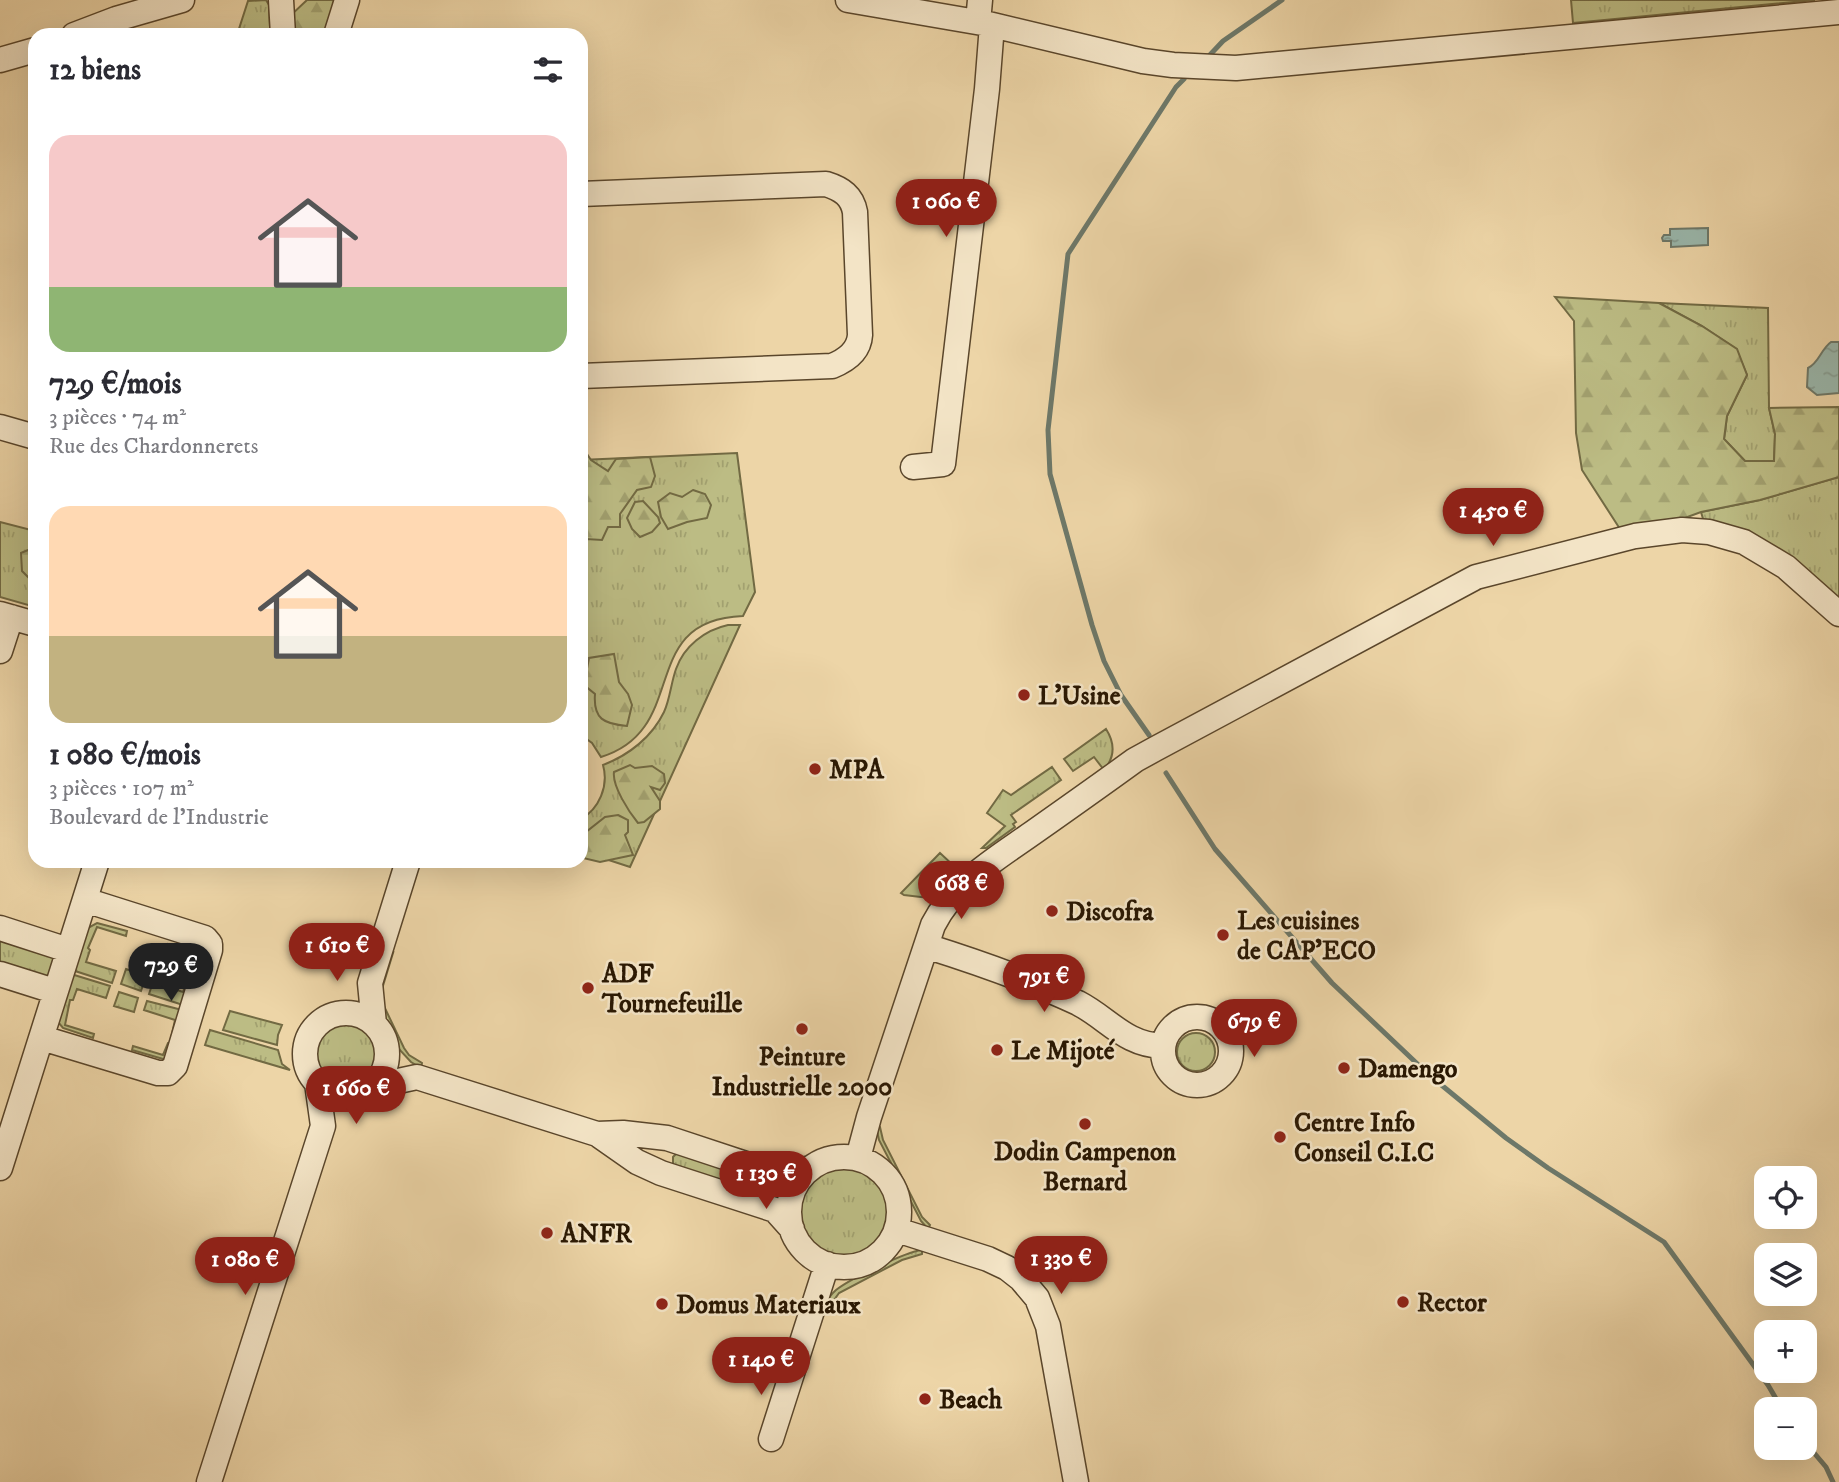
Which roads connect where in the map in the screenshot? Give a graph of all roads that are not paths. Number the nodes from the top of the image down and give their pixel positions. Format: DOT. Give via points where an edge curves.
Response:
graph roads {
  1 [pos="182,0"];
  2 [pos="281,0"];
  3 [pos="347,0"];
  4 [pos="848,0"];
  5 [pos="1839,12"];
  6 [pos="983,16"];
  7 [pos="92,28"];
  8 [pos="283,28"];
  9 [pos="339,28"];
  10 [pos="28,52"];
  11 [pos="0,60"];
  12 [pos="588,194"];
  13 [pos="588,376"];
  14 [pos="0,427"];
  15 [pos="28,435"];
  16 [pos="913,467"];
  17 [pos="1839,614"];
  18 [pos="6,615"];
  19 [pos="28,622"];
  20 [pos="0,651"];
  21 [pos="95,868"];
  22 [pos="406,868"];
  23 [pos="85,900"];
  24 [pos="0,928"];
  25 [pos="926,946"];
  26 [pos="68,950"];
  27 [pos="0,974"];
  28 [pos="370,983"];
  29 [pos="54,992"];
  30 [pos="334,1015"];
  31 [pos="380,1034"];
  32 [pos="42,1038"];
  33 [pos="1163,1046"];
  34 [pos="417,1077"];
  35 [pos="317,1083"];
  36 [pos="364,1090"];
  37 [pos="323,1126"];
  38 [pos="597,1133"];
  39 [pos="647,1135"];
  40 [pos="858,1158"];
  41 [pos="637,1162"];
  42 [pos="0,1168"];
  43 [pos="811,1168"];
  44 [pos="792,1228"];
  45 [pos="897,1230"];
  46 [pos="827,1264"];
  47 [pos="771,1439"];
  48 [pos="209,1482"];
  49 [pos="1076,1482"];
  1 -- 7 [label="street"];
  2 -- 8 [label="street"];
  3 -- 9 [label="street"];
  4 -- 6 [label="street"];
  5 -- 6 [label="street" via="1236,68 1143,61"];
  6 -- 16 [label="street" via="987,89 943,464"];
  10 -- 11 [label="street"];
  12 -- 13 [label="street" via="837,187 852,201 855,212 860,335 852,354 832,366"];
  14 -- 15 [label="street"];
  17 -- 25 [label="street" via="1786,567 1744,542 1709,532 1682,530 1636,537 1492,571 1126,767 964,883 940,912"];
  18 -- 19 [label="street"];
  18 -- 20 [label="street"];
  21 -- 23 [label="street"];
  22 -- 28 [label="street"];
  23 -- 26 [label="street"];
  23 -- 32 [label="street" via="209,942 211,950 175,1066 168,1073 158,1073"];
  24 -- 26 [label="street"];
  25 -- 33 [label="street" via="1077,1003 1129,1039"];
  25 -- 40 [label="street"];
  26 -- 29 [label="street"];
  27 -- 29 [label="street"];
  28 -- 30 [label="street"];
  28 -- 31 [label="street"];
  29 -- 32 [label="street"];
  30 -- 31 [label="street" via="355,1014"];
  30 -- 35 [label="street" via="322,1020 307,1040 306,1064"];
  31 -- 34 [label="street"];
  31 -- 36 [label="street" via="387,1056 384,1068"];
  32 -- 42 [label="street"];
  34 -- 36 [label="street"];
  34 -- 38 [label="street"];
  35 -- 36 [label="street" via="336,1094"];
  35 -- 37 [label="street"];
  36 -- 37 [label="street"];
  37 -- 48 [label="street"];
  38 -- 39 [label="street"];
  38 -- 41 [label="street"];
  39 -- 41 [label="street"];
  39 -- 43 [label="street" via="771,1172"];
  40 -- 43 [label="street" via="825,1160"];
  40 -- 45 [label="street" via="882,1172 897,1194"];
  41 -- 44 [label="street" via="775,1210"];
  43 -- 44 [label="street" via="792,1195"];
  44 -- 46 [label="street" via="800,1244"];
  45 -- 46 [label="street" via="883,1251 861,1264"];
  45 -- 49 [label="street" via="1007,1268 1037,1298 1048,1326"];
  46 -- 47 [label="street"];
}
